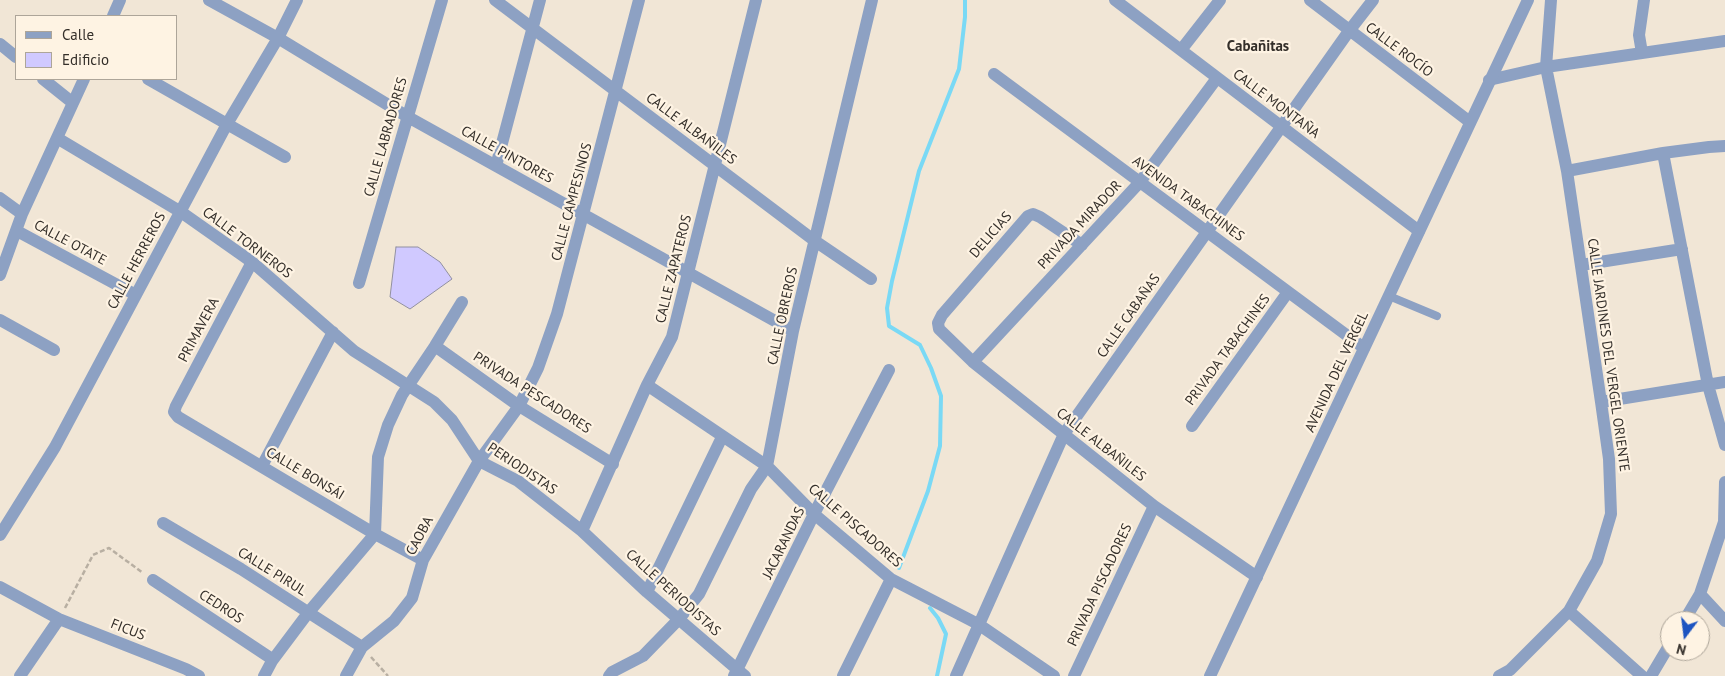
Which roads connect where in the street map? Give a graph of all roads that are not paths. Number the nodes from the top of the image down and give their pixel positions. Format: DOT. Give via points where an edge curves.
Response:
graph roads {
  1 [pos="120,0"];
  2 [pos="209,0"];
  3 [pos="297,0"];
  4 [pos="442,0"];
  5 [pos="495,0"];
  6 [pos="540,0"];
  7 [pos="639,0"];
  8 [pos="756,0"];
  9 [pos="872,0"];
  10 [pos="1115,0"];
  11 [pos="1220,0"];
  12 [pos="1310,0"];
  13 [pos="1373,0"];
  14 [pos="1528,0"];
  15 [pos="1551,0"];
  16 [pos="1644,0"];
  17 [pos="113,15"];
  18 [pos="532,28"];
  19 [pos="1349,31"];
  20 [pos="278,38"];
  21 [pos="1725,41"];
  22 [pos="0,44"];
  23 [pos="1181,50"];
  24 [pos="1642,53"];
  25 [pos="15,56"];
  26 [pos="1546,67"];
  27 [pos="994,74"];
  28 [pos="1218,78"];
  29 [pos="45,80"];
  30 [pos="84,80"];
  31 [pos="150,80"];
  32 [pos="1490,80"];
  33 [pos="616,91"];
  34 [pos="73,103"];
  35 [pos="408,117"];
  36 [pos="1470,122"];
  37 [pos="227,124"];
  38 [pos="1281,126"];
  39 [pos="57,138"];
  40 [pos="1725,146"];
  41 [pos="1663,153"];
  42 [pos="285,157"];
  43 [pos="496,166"];
  44 [pos="715,166"];
  45 [pos="1567,171"];
  46 [pos="1140,182"];
  47 [pos="0,198"];
  48 [pos="181,212"];
  49 [pos="22,214"];
  50 [pos="584,215"];
  51 [pos="17,231"];
  52 [pos="1419,231"];
  53 [pos="1207,232"];
  54 [pos="815,241"];
  55 [pos="1082,246"];
  56 [pos="1682,249"];
  57 [pos="252,262"];
  58 [pos="1580,265"];
  59 [pos="688,273"];
  60 [pos="0,275"];
  61 [pos="871,279"];
  62 [pos="359,283"];
  63 [pos="1288,292"];
  64 [pos="136,295"];
  65 [pos="1389,296"];
  66 [pos="462,302"];
  67 [pos="1437,316"];
  68 [pos="0,320"];
  69 [pos="938,323"];
  70 [pos="793,331"];
  71 [pos="333,332"];
  72 [pos="435,346"];
  73 [pos="1364,348"];
  74 [pos="54,350"];
  75 [pos="973,362"];
  76 [pos="890,370"];
  77 [pos="1725,382"];
  78 [pos="647,385"];
  79 [pos="1708,385"];
  80 [pos="408,387"];
  81 [pos="1601,402"];
  82 [pos="519,406"];
  83 [pos="174,412"];
  84 [pos="1192,426"];
  85 [pos="1064,434"];
  86 [pos="722,436"];
  87 [pos="1725,445"];
  88 [pos="479,461"];
  89 [pos="613,464"];
  90 [pos="262,466"];
  91 [pos="767,466"];
  92 [pos="1725,482"];
  93 [pos="1154,506"];
  94 [pos="814,514"];
  95 [pos="163,523"];
  96 [pos="582,531"];
  97 [pos="375,534"];
  98 [pos="0,535"];
  99 [pos="422,560"];
  100 [pos="1257,576"];
  101 [pos="891,579"];
  102 [pos="153,580"];
  103 [pos="0,587"];
  104 [pos="647,592"];
  105 [pos="1700,594"];
  106 [pos="1569,611"];
  107 [pos="1690,611"];
  108 [pos="308,613"];
  109 [pos="59,619"];
  110 [pos="679,619"];
  111 [pos="1725,621"];
  112 [pos="978,624"];
  113 [pos="362,647"];
  114 [pos="272,661"];
  115 [pos="1660,661"];
  116 [pos="739,674"];
  117 [pos="20,676"];
  118 [pos="199,676"];
  119 [pos="264,676"];
  120 [pos="346,676"];
  121 [pos="609,676"];
  122 [pos="843,676"];
  123 [pos="956,676"];
  124 [pos="1054,676"];
  125 [pos="1074,676"];
  126 [pos="1210,676"];
  127 [pos="1499,676"];
  128 [pos="1642,676"];
  129 [pos="1651,676"];
  1 -- 17 [label="street"];
  2 -- 20 [label="street, CALLE PINTORES"];
  3 -- 20 [label="street, CALLE HERREROS"];
  4 -- 35 [label="street, CALLE LABRADORES"];
  5 -- 18 [label="street, CALLE ALBAÑILES"];
  6 -- 18 [label="street"];
  7 -- 33 [label="street, CALLE CAMPESINOS"];
  8 -- 44 [label="street, CALLE ZAPATEROS"];
  9 -- 54 [label="street, CALLE OBREROS"];
  10 -- 23 [label="street, CALLE MONTAÑA"];
  11 -- 23 [label="street"];
  12 -- 19 [label="street, CALLE ROCÍO"];
  13 -- 19 [label="street, CALLE CABAÑAS"];
  14 -- 32 [label="street, AVENIDA DEL VERGEL"];
  15 -- 26 [label="street, CALLE JARDINES DEL VERGEL ORIENTE"];
  16 -- 24 [label="street" via="1639,35"];
  18 -- 33 [label="street, CALLE ALBAÑILES"];
  18 -- 43 [label="street"];
  19 -- 36 [label="street, CALLE ROCÍO"];
  19 -- 38 [label="street, CALLE CABAÑAS"];
  20 -- 35 [label="street, CALLE PINTORES"];
  20 -- 37 [label="street, CALLE HERREROS"];
  21 -- 24 [label="street"];
  22 -- 25 [label="street"];
  23 -- 28 [label="street, CALLE MONTAÑA"];
  24 -- 26 [label="street"];
  26 -- 32 [label="street"];
  26 -- 45 [label="street, CALLE JARDINES DEL VERGEL ORIENTE"];
  27 -- 46 [label="street, AVENIDA TABACHINES"];
  28 -- 38 [label="street, CALLE MONTAÑA"];
  28 -- 46 [label="street, PRIVADA MIRADOR"];
  29 -- 34 [label="street"];
  30 -- 34 [label="street"];
  31 -- 37 [label="street"];
  32 -- 36 [label="street, AVENIDA DEL VERGEL"];
  33 -- 44 [label="street, CALLE ALBAÑILES"];
  33 -- 50 [label="street, CALLE CAMPESINOS"];
  34 -- 39 [label="street"];
  35 -- 43 [label="street, CALLE PINTORES"];
  35 -- 62 [label="street, CALLE LABRADORES"];
  36 -- 52 [label="street, AVENIDA DEL VERGEL"];
  37 -- 42 [label="street"];
  37 -- 48 [label="street, CALLE HERREROS"];
  38 -- 52 [label="street, CALLE MONTAÑA"];
  38 -- 53 [label="street, CALLE CABAÑAS"];
  39 -- 48 [label="street, CALLE TORNEROS"];
  39 -- 49 [label="street"];
  40 -- 41 [label="street"];
  41 -- 45 [label="street"];
  41 -- 56 [label="street"];
  43 -- 50 [label="street, CALLE PINTORES"];
  44 -- 54 [label="street, CALLE ALBAÑILES"];
  44 -- 59 [label="street, CALLE ZAPATEROS"];
  45 -- 58 [label="street, CALLE JARDINES DEL VERGEL ORIENTE"];
  46 -- 53 [label="street, AVENIDA TABACHINES"];
  46 -- 55 [label="street, PRIVADA MIRADOR"];
  47 -- 49 [label="street, CALLE OTATE"];
  48 -- 57 [label="street, CALLE TORNEROS"];
  48 -- 64 [label="street, CALLE HERREROS"];
  49 -- 51 [label="street"];
  50 -- 59 [label="street, CALLE PINTORES"];
  50 -- 82 [label="street, CALLE CAMPESINOS" via="557,314 538,368"];
  51 -- 60 [label="street"];
  51 -- 64 [label="street, CALLE OTATE"];
  52 -- 65 [label="street, AVENIDA DEL VERGEL"];
  53 -- 63 [label="street, AVENIDA TABACHINES"];
  53 -- 85 [label="street, CALLE CABAÑAS"];
  54 -- 61 [label="street, CALLE ALBAÑILES"];
  54 -- 70 [label="street, CALLE OBREROS"];
  55 -- 69 [label="street, DELICIAS" via="1040,217 1028,216"];
  55 -- 75 [label="street, PRIVADA MIRADOR"];
  56 -- 58 [label="street"];
  56 -- 79 [label="street"];
  57 -- 71 [label="street, CALLE TORNEROS"];
  57 -- 83 [label="street, PRIMAVERA"];
  58 -- 81 [label="street, CALLE JARDINES DEL VERGEL ORIENTE"];
  59 -- 70 [label="street, CALLE PINTORES"];
  59 -- 78 [label="street, CALLE ZAPATEROS" via="672,337"];
  63 -- 73 [label="street, AVENIDA TABACHINES"];
  63 -- 84 [label="street, PRIVADA TABACHINES"];
  64 -- 98 [label="street, CALLE HERREROS" via="55,447"];
  65 -- 67 [label="lane"];
  65 -- 73 [label="street, AVENIDA DEL VERGEL"];
  66 -- 72 [label="street"];
  68 -- 74 [label="street"];
  69 -- 75 [label="street, CALLE ALBAÑILES" via="939,328"];
  70 -- 91 [label="street, CALLE OBREROS"];
  71 -- 80 [label="street, CALLE TORNEROS" via="354,351"];
  71 -- 90 [label="street"];
  72 -- 80 [label="street"];
  72 -- 82 [label="street, PRIVADA PESCADORES"];
  73 -- 100 [label="street, AVENIDA DEL VERGEL"];
  75 -- 85 [label="street, CALLE ALBAÑILES"];
  76 -- 94 [label="street, JACARANDAS"];
  77 -- 79 [label="street"];
  78 -- 86 [label="street, CALLE PISCADORES"];
  78 -- 89 [label="street, CALLE ZAPATEROS"];
  79 -- 81 [label="street"];
  79 -- 87 [label="street"];
  80 -- 88 [label="street, PERIODISTAS" via="434,402 452,420"];
  80 -- 97 [label="street" via="388,425 378,457"];
  81 -- 106 [label="street, CALLE JARDINES DEL VERGEL ORIENTE" via="1609,459 1611,514 1597,561"];
  82 -- 88 [label="street, CAOBA"];
  82 -- 89 [label="street, PRIVADA PESCADORES"];
  83 -- 90 [label="street, CALLE BONSÁI"];
  85 -- 93 [label="street, CALLE ALBAÑILES"];
  85 -- 112 [label="street, CALLE CABAÑAS"];
  86 -- 91 [label="street, CALLE PISCADORES"];
  86 -- 104 [label="street"];
  88 -- 96 [label="street, PERIODISTAS" via="518,481"];
  88 -- 99 [label="street, CAOBA"];
  89 -- 96 [label="street, CALLE ZAPATEROS"];
  90 -- 97 [label="street, CALLE BONSÁI"];
  91 -- 94 [label="street, CALLE PISCADORES"];
  91 -- 110 [label="street, CALLE OBREROS" via="751,489 699,594"];
  92 -- 105 [label="street" via="1724,522"];
  93 -- 100 [label="street, CALLE ALBAÑILES"];
  93 -- 125 [label="street, PRIVADA PISCADORES"];
  94 -- 101 [label="street, CALLE PISCADORES"];
  94 -- 116 [label="street, JACARANDAS"];
  95 -- 108 [label="street, CALLE PIRUL"];
  96 -- 104 [label="street, CALLE PERIODISTAS"];
  97 -- 99 [label="street, CALLE BONSÁI"];
  97 -- 108 [label="street"];
  99 -- 113 [label="street, CAOBA" via="412,598 394,622"];
  100 -- 126 [label="street, AVENIDA DEL VERGEL"];
  101 -- 112 [label="street, CALLE PISCADORES"];
  101 -- 122 [label="street"];
  102 -- 114 [label="street, CEDROS"];
  103 -- 109 [label="street, FICUS"];
  104 -- 110 [label="street, CALLE PERIODISTAS"];
  105 -- 107 [label="street"];
  105 -- 111 [label="street"];
  106 -- 127 [label="street, CALLE JARDINES DEL VERGEL ORIENTE" via="1510,670"];
  106 -- 128 [label="street"];
  108 -- 113 [label="street, CALLE PIRUL"];
  108 -- 114 [label="street"];
  109 -- 117 [label="street"];
  109 -- 118 [label="street, FICUS"];
  110 -- 116 [label="street, CALLE PERIODISTAS"];
  110 -- 121 [label="street, CALLE OBREROS" via="643,656"];
  112 -- 123 [label="street, CALLE CABAÑAS"];
  112 -- 124 [label="street, CALLE PISCADORES"];
  113 -- 120 [label="street, CAOBA"];
  114 -- 119 [label="street"];
  115 -- 129 [label="street"];
}
